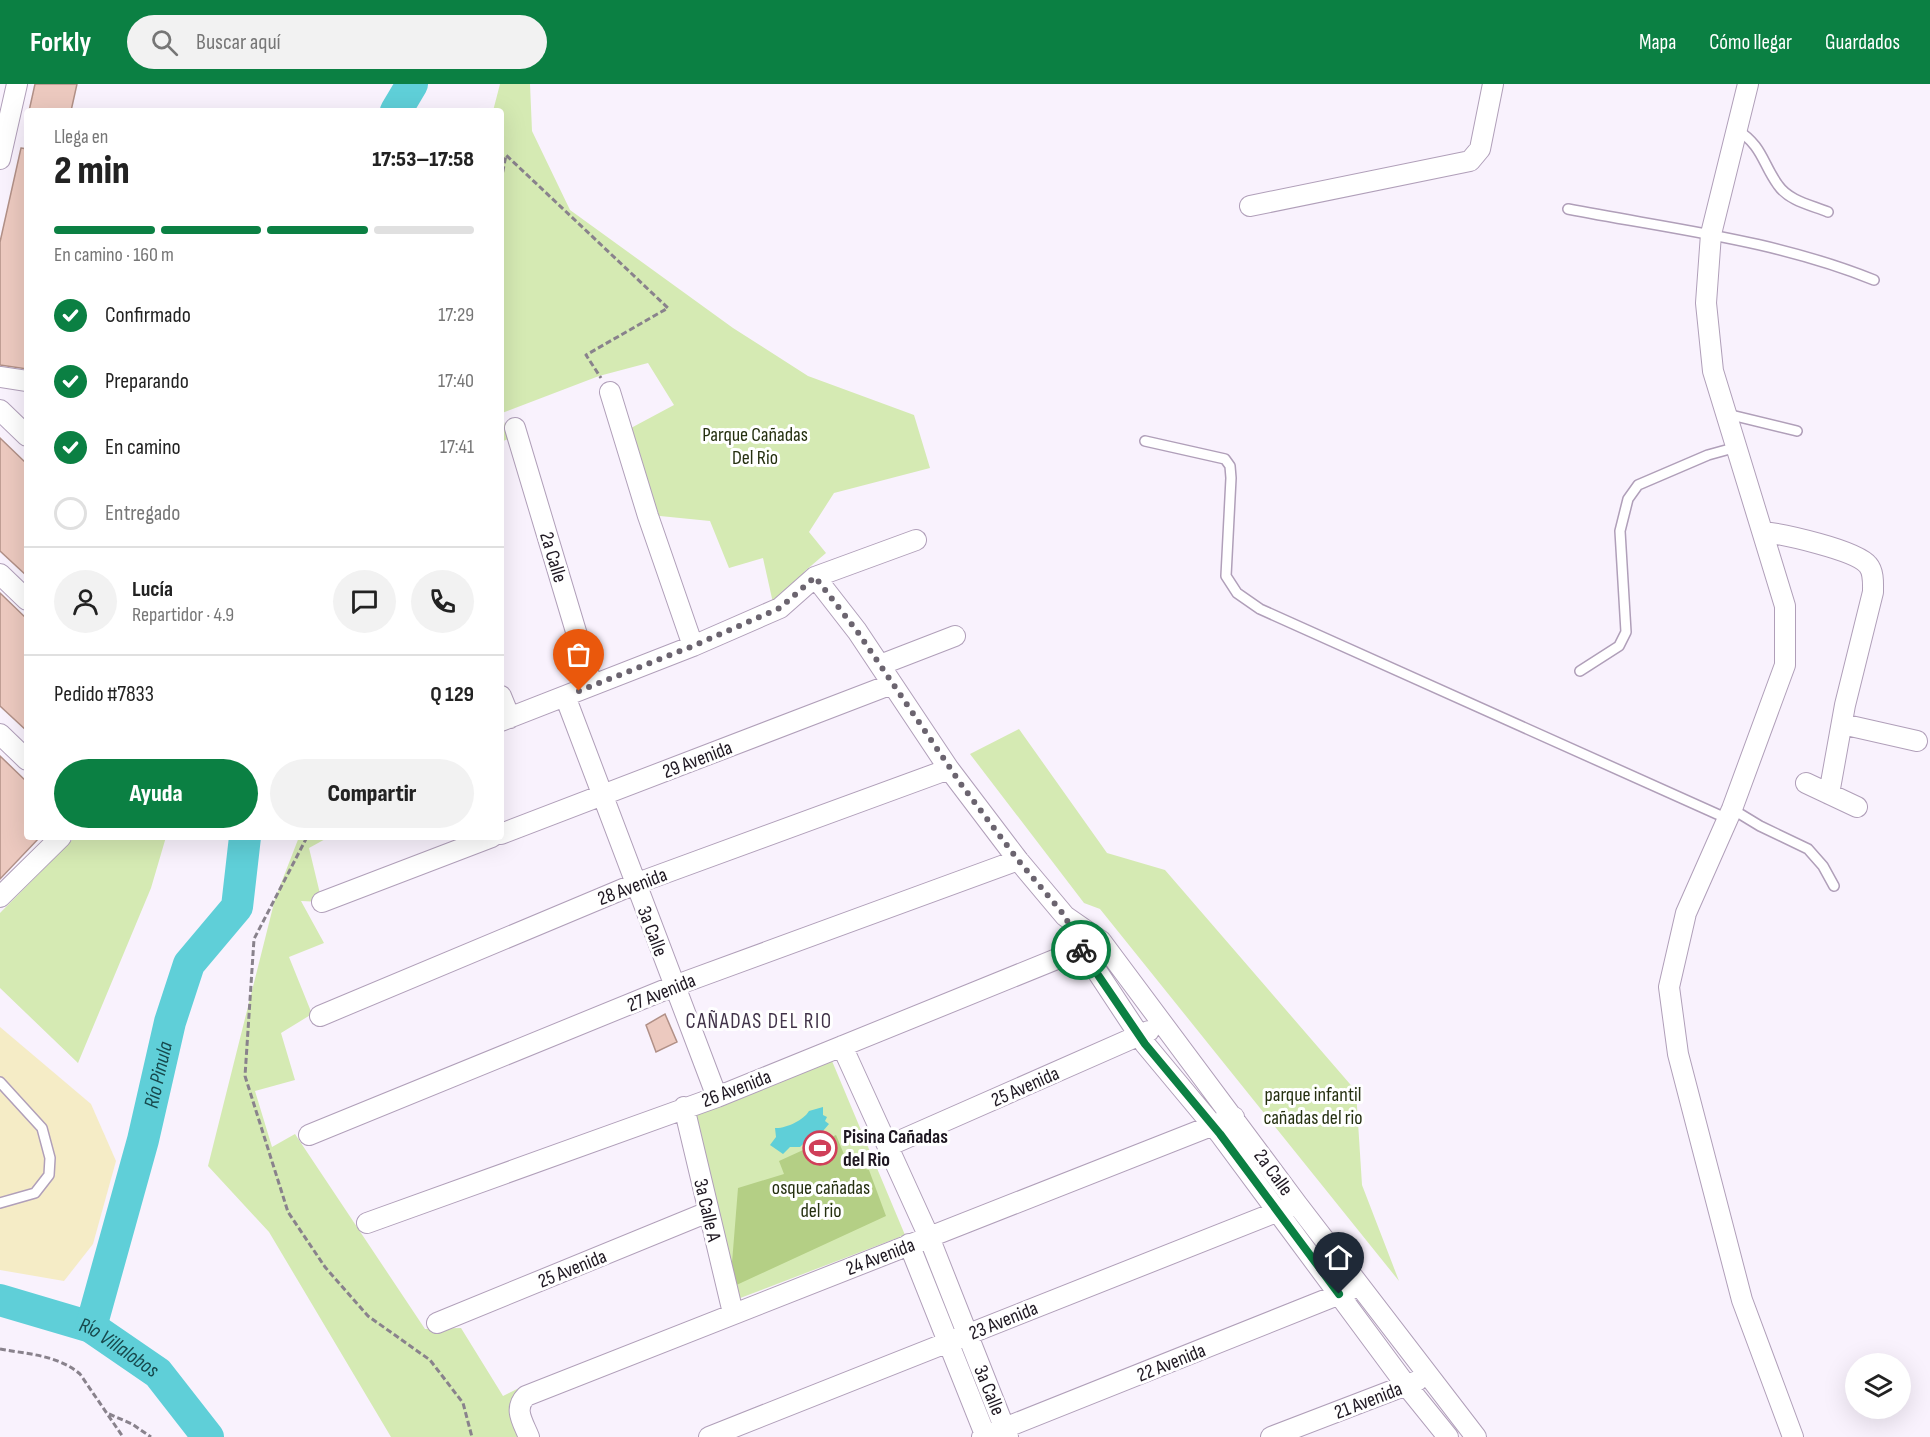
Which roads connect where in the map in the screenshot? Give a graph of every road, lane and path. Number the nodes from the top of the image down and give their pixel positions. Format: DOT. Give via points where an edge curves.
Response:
graph roads {
  1 [pos="17,84"];
  2 [pos="1493,84"];
  3 [pos="1748,84"];
  4 [pos="1736,129"];
  5 [pos="0,159"];
  6 [pos="504,165"];
  7 [pos="1250,206"];
  8 [pos="1568,209"];
  9 [pos="1828,212"];
  10 [pos="1712,234"];
  11 [pos="1874,280"];
  12 [pos="0,377"];
  13 [pos="24,381"];
  14 [pos="610,392"];
  15 [pos="0,410"];
  16 [pos="1725,414"];
  17 [pos="515,428"];
  18 [pos="1797,431"];
  19 [pos="24,433"];
  20 [pos="1145,441"];
  21 [pos="1737,447"];
  22 [pos="1762,532"];
  23 [pos="916,540"];
  24 [pos="0,574"];
  25 [pos="815,577"];
  26 [pos="24,597"];
  27 [pos="955,636"];
  28 [pos="693,646"];
  29 [pos="880,665"];
  30 [pos="1580,671"];
  31 [pos="892,684"];
  32 [pos="592,685"];
  33 [pos="565,696"];
  34 [pos="505,720"];
  35 [pos="1842,724"];
  36 [pos="0,734"];
  37 [pos="1917,741"];
  38 [pos="24,757"];
  39 [pos="950,769"];
  40 [pos="1806,783"];
  41 [pos="1829,794"];
  42 [pos="601,796"];
  43 [pos="1857,807"];
  44 [pos="1730,814"];
  45 [pos="504,833"];
  46 [pos="57,840"];
  47 [pos="484,840"];
  48 [pos="1018,860"];
  49 [pos="635,884"];
  50 [pos="1833,885"];
  51 [pos="0,897"];
  52 [pos="322,902"];
  53 [pos="1065,916"];
  54 [pos="1101,941"];
  55 [pos="1081,949"];
  56 [pos="674,986"];
  57 [pos="321,1016"];
  58 [pos="1162,1024"];
  59 [pos="1139,1035"];
  60 [pos="842,1046"];
  61 [pos="0,1082"];
  62 [pos="717,1097"];
  63 [pos="684,1107"];
  64 [pos="1234,1117"];
  65 [pos="1212,1124"];
  66 [pos="309,1136"];
  67 [pos="888,1146"];
  68 [pos="0,1203"];
  69 [pos="1297,1204"];
  70 [pos="708,1212"];
  71 [pos="1279,1212"];
  72 [pos="367,1223"];
  73 [pos="929,1237"];
  74 [pos="909,1244"];
  75 [pos="1360,1285"];
  76 [pos="1339,1294"];
  77 [pos="733,1314"];
  78 [pos="436,1323"];
  79 [pos="968,1334"];
  80 [pos="948,1342"];
  81 [pos="0,1349"];
  82 [pos="1430,1375"];
  83 [pos="1406,1385"];
  84 [pos="107,1413"];
  85 [pos="1006,1432"];
  86 [pos="984,1436"];
  87 [pos="123,1437"];
  88 [pos="151,1437"];
  89 [pos="529,1437"];
  90 [pos="709,1437"];
  91 [pos="1271,1437"];
  92 [pos="1448,1437"];
  93 [pos="1476,1437"];
  94 [pos="1793,1437"];
  1 -- 5 [label="street"];
  2 -- 7 [label="street" via="1480,149 1470,161"];
  3 -- 4 [label="street"];
  4 -- 9 [label="lane" via="1750,138 1764,156 1778,186 1791,197"];
  4 -- 10 [label="street"];
  6 -- 14 [label="path" via="506,155 668,308 586,355"];
  8 -- 10 [label="lane"];
  10 -- 11 [label="lane" via="1780,248"];
  10 -- 16 [label="street" via="1706,303 1713,371"];
  12 -- 13 [label="street"];
  14 -- 28 [label="street"];
  15 -- 19 [label="street"];
  16 -- 18 [label="lane"];
  16 -- 21 [label="street"];
  17 -- 32 [label="street, 2a Calle"];
  20 -- 44 [label="lane" via="1225,459 1230,466 1226,576 1237,593 1260,609"];
  21 -- 22 [label="street"];
  21 -- 30 [label="lane" via="1638,485 1628,499 1620,531 1626,632 1619,646"];
  22 -- 35 [label="street" via="1784,534 1854,555 1869,565 1873,592"];
  22 -- 44 [label="street" via="1785,606 1785,665"];
  23 -- 25 [label="street"];
  24 -- 26 [label="street"];
  25 -- 28 [label="street" via="780,608"];
  25 -- 29 [label="street, 2a Calle"];
  27 -- 29 [label="street"];
  28 -- 32 [label="street"];
  29 -- 31 [label="street, 2a Calle"];
  31 -- 39 [label="street, 2a Calle"];
  31 -- 42 [label="street, 29 Avenida"];
  32 -- 33 [label="street"];
  33 -- 34 [label="street"];
  33 -- 42 [label="street, 3a Calle"];
  35 -- 37 [label="street"];
  35 -- 41 [label="street"];
  36 -- 38 [label="street"];
  39 -- 48 [label="street, 2a Calle"];
  39 -- 49 [label="street, 28 Avenida"];
  40 -- 41 [label="street"];
  41 -- 43 [label="street"];
  42 -- 45 [label="street, 29 Avenida"];
  42 -- 49 [label="street, 3a Calle"];
  44 -- 50 [label="lane" via="1808,849"];
  44 -- 94 [label="street" via="1686,913 1669,987 1678,1054 1742,1299"];
  46 -- 51 [label="street"];
  47 -- 52 [label="street"];
  48 -- 53 [label="street, 2a Calle"];
  48 -- 56 [label="street, 27 Avenida"];
  49 -- 56 [label="street, 3a Calle"];
  49 -- 57 [label="street, 28 Avenida"];
  53 -- 54 [label="street, 2a Calle"];
  53 -- 55 [label="street, 2a Calle"];
  54 -- 55 [label="street, 26 Avenida"];
  54 -- 58 [label="street, 2a Calle"];
  55 -- 59 [label="street, 2a Calle"];
  55 -- 60 [label="street, 26 Avenida"];
  56 -- 62 [label="street, 3a Calle"];
  56 -- 66 [label="street, 27 Avenida"];
  58 -- 59 [label="street, 25 Avenida"];
  58 -- 64 [label="street, 2a Calle"];
  59 -- 65 [label="street, 2a Calle"];
  59 -- 67 [label="street, 25 Avenida"];
  60 -- 62 [label="street, 26 Avenida"];
  60 -- 67 [label="street, 3a Calle"];
  61 -- 68 [label="lane" via="42,1128 50,1158 50,1175 35,1193"];
  62 -- 63 [label="street, 26 Avenida"];
  63 -- 70 [label="street, 3a Calle A"];
  63 -- 72 [label="street, 26 Avenida"];
  64 -- 65 [label="street, 24 Avenida"];
  64 -- 69 [label="street, 2a Calle"];
  65 -- 71 [label="street, 2a Calle"];
  65 -- 73 [label="street, 24 Avenida"];
  67 -- 73 [label="street, 3a Calle"];
  69 -- 71 [label="street, 23 Avenida"];
  69 -- 75 [label="street, 2a Calle"];
  70 -- 77 [label="street, 3a Calle A"];
  70 -- 78 [label="street, 25 Avenida"];
  71 -- 76 [label="street, 2a Calle"];
  71 -- 79 [label="street, 23 Avenida"];
  73 -- 74 [label="street, 24 Avenida"];
  73 -- 79 [label="street, 3a Calle"];
  74 -- 77 [label="street, 24 Avenida"];
  74 -- 80 [label="street, 3a Calle"];
  75 -- 76 [label="street, 22 Avenida"];
  75 -- 82 [label="street, 2a Calle"];
  76 -- 83 [label="street, 2a Calle"];
  76 -- 85 [label="street, 22 Avenida"];
  77 -- 89 [label="street, 24 Avenida" via="526,1396 519,1403 518,1412"];
  79 -- 80 [label="street, 23 Avenida"];
  79 -- 85 [label="street, 3a Calle"];
  80 -- 86 [label="street, 3a Calle"];
  80 -- 90 [label="street, 23 Avenida"];
  81 -- 84 [label="path" via="60,1360 72,1366"];
  82 -- 83 [label="street, 21 Avenida"];
  82 -- 93 [label="street, 2a Calle"];
  83 -- 91 [label="street, 21 Avenida"];
  83 -- 92 [label="street, 2a Calle"];
  84 -- 87 [label="path"];
  84 -- 88 [label="path"];
  85 -- 86 [label="street, 22 Avenida"];
}
